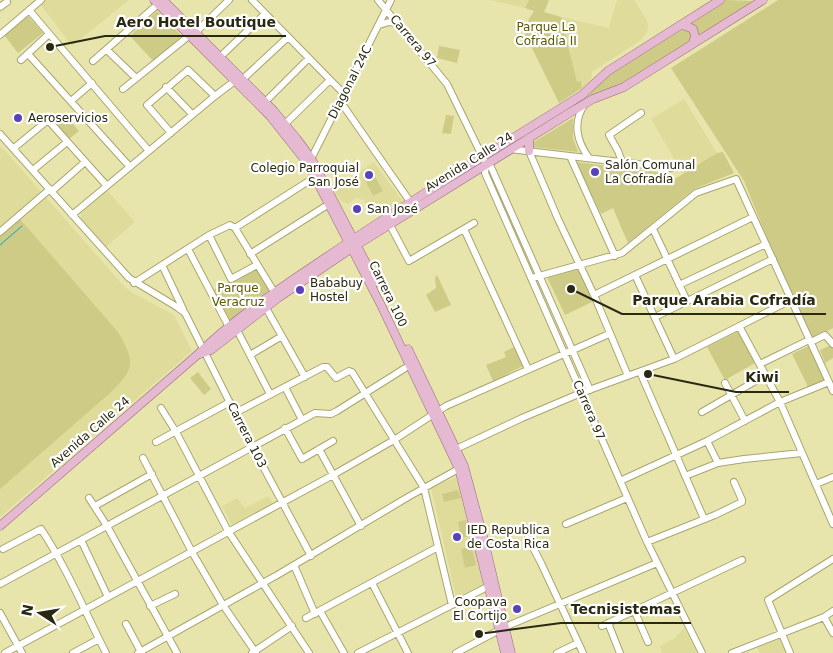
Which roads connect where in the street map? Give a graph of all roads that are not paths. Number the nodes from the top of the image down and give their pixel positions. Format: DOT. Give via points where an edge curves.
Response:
graph roads {
  1 [pos="42,0"];
  2 [pos="229,0"];
  3 [pos="252,0"];
  4 [pos="378,0"];
  5 [pos="391,0"];
  6 [pos="720,0"];
  7 [pos="762,0"];
  8 [pos="158,1"];
  9 [pos="7,2"];
  10 [pos="0,7"];
  11 [pos="29,10"];
  12 [pos="386,10"];
  13 [pos="265,14"];
  14 [pos="398,23"];
  15 [pos="379,25"];
  16 [pos="680,25"];
  17 [pos="50,34"];
  18 [pos="193,34"];
  19 [pos="0,35"];
  20 [pos="288,37"];
  21 [pos="693,43"];
  22 [pos="106,50"];
  23 [pos="28,54"];
  24 [pos="220,57"];
  25 [pos="309,58"];
  26 [pos="21,60"];
  27 [pos="93,61"];
  28 [pos="136,78"];
  29 [pos="238,80"];
  30 [pos="330,80"];
  31 [pos="92,83"];
  32 [pos="166,87"];
  33 [pos="123,89"];
  34 [pos="214,96"];
  35 [pos="342,98"];
  36 [pos="71,101"];
  37 [pos="264,102"];
  38 [pos="587,102"];
  39 [pos="641,113"];
  40 [pos="192,114"];
  41 [pos="285,124"];
  42 [pos="171,133"];
  43 [pos="0,134"];
  44 [pos="529,138"];
  45 [pos="67,142"];
  46 [pos="14,148"];
  47 [pos="510,149"];
  48 [pos="149,151"];
  49 [pos="529,151"];
  50 [pos="570,156"];
  51 [pos="589,158"];
  52 [pos="309,161"];
  53 [pos="485,161"];
  54 [pos="85,162"];
  55 [pos="622,162"];
  56 [pos="130,167"];
  57 [pos="671,168"];
  58 [pos="33,170"];
  59 [pos="315,177"];
  60 [pos="107,186"];
  61 [pos="51,190"];
  62 [pos="411,202"];
  63 [pos="329,204"];
  64 [pos="72,215"];
  65 [pos="753,217"];
  66 [pos="474,223"];
  67 [pos="390,225"];
  68 [pos="233,227"];
  69 [pos="464,229"];
  70 [pos="653,229"];
  71 [pos="0,232"];
  72 [pos="209,235"];
  73 [pos="353,243"];
  74 [pos="766,244"];
  75 [pos="188,249"];
  76 [pos="250,254"];
  77 [pos="615,256"];
  78 [pos="667,259"];
  79 [pos="773,259"];
  80 [pos="162,265"];
  81 [pos="257,265"];
  82 [pos="580,265"];
  83 [pos="636,275"];
  84 [pos="539,276"];
  85 [pos="532,278"];
  86 [pos="134,282"];
  87 [pos="679,285"];
  88 [pos="276,295"];
  89 [pos="594,295"];
  90 [pos="791,300"];
  91 [pos="687,301"];
  92 [pos="266,308"];
  93 [pos="184,313"];
  94 [pos="655,317"];
  95 [pos="740,326"];
  96 [pos="233,329"];
  97 [pos="609,334"];
  98 [pos="282,336"];
  99 [pos="810,341"];
  100 [pos="833,344"];
  101 [pos="572,349"];
  102 [pos="204,350"];
  103 [pos="564,353"];
  104 [pos="250,354"];
  105 [pos="674,359"];
  106 [pos="760,364"];
  107 [pos="410,365"];
  108 [pos="528,369"];
  109 [pos="640,372"];
  110 [pos="766,375"];
  111 [pos="628,376"];
  112 [pos="305,377"];
  113 [pos="829,382"];
  114 [pos="725,383"];
  115 [pos="285,387"];
  116 [pos="590,390"];
  117 [pos="833,391"];
  118 [pos="365,393"];
  119 [pos="581,393"];
  120 [pos="270,394"];
  121 [pos="732,395"];
  122 [pos="230,402"];
  123 [pos="780,402"];
  124 [pos="161,408"];
  125 [pos="702,412"];
  126 [pos="235,413"];
  127 [pos="436,413"];
  128 [pos="302,420"];
  129 [pos="746,421"];
  130 [pos="285,428"];
  131 [pos="176,432"];
  132 [pos="394,440"];
  133 [pos="333,441"];
  134 [pos="708,441"];
  135 [pos="156,442"];
  136 [pos="252,446"];
  137 [pos="320,449"];
  138 [pos="456,449"];
  139 [pos="802,453"];
  140 [pos="676,456"];
  141 [pos="143,458"];
  142 [pos="718,463"];
  143 [pos="462,468"];
  144 [pos="152,474"];
  145 [pos="333,475"];
  146 [pos="198,476"];
  147 [pos="685,476"];
  148 [pos="833,477"];
  149 [pos="620,481"];
  150 [pos="734,482"];
  151 [pos="816,484"];
  152 [pos="424,488"];
  153 [pos="164,495"];
  154 [pos="89,498"];
  155 [pos="627,498"];
  156 [pos="282,502"];
  157 [pos="95,506"];
  158 [pos="704,519"];
  159 [pos="566,524"];
  160 [pos="833,524"];
  161 [pos="0,526"];
  162 [pos="107,526"];
  163 [pos="361,526"];
  164 [pos="228,531"];
  165 [pos="528,538"];
  166 [pos="81,540"];
  167 [pos="647,542"];
  168 [pos="438,547"];
  169 [pos="3,549"];
  170 [pos="192,552"];
  171 [pos="57,553"];
  172 [pos="310,556"];
  173 [pos="833,558"];
  174 [pos="742,560"];
  175 [pos="657,563"];
  176 [pos="294,565"];
  177 [pos="138,582"];
  178 [pos="263,583"];
  179 [pos="372,583"];
  180 [pos="0,584"];
  181 [pos="487,587"];
  182 [pos="671,593"];
  183 [pos="175,594"];
  184 [pos="108,597"];
  185 [pos="223,604"];
  186 [pos="452,605"];
  187 [pos="560,605"];
  188 [pos="150,606"];
  189 [pos="84,610"];
  190 [pos="634,610"];
  191 [pos="833,611"];
  192 [pos="318,612"];
  193 [pos="0,614"];
  194 [pos="824,617"];
  195 [pos="306,618"];
  196 [pos="126,624"];
  197 [pos="292,626"];
  198 [pos="502,629"];
  199 [pos="397,632"];
  200 [pos="833,633"];
  201 [pos="782,634"];
  202 [pos="168,636"];
  203 [pos="99,639"];
  204 [pos="648,642"];
  205 [pos="578,643"];
  206 [pos="18,646"];
  207 [pos="139,652"];
  208 [pos="254,652"];
  209 [pos="6,653"];
  210 [pos="22,653"];
  211 [pos="73,653"];
  212 [pos="106,653"];
  213 [pos="177,653"];
  214 [pos="309,653"];
  215 [pos="344,653"];
  216 [pos="358,653"];
  217 [pos="408,653"];
  218 [pos="456,653"];
  219 [pos="505,653"];
  220 [pos="511,653"];
  221 [pos="557,653"];
  222 [pos="584,653"];
  223 [pos="620,653"];
  224 [pos="702,653"];
  225 [pos="732,653"];
  226 [pos="790,653"];
  1 -- 11 [label="street"];
  2 -- 18 [label="street"];
  3 -- 13 [label="street"];
  4 -- 12 [label="street, Carrera 97"];
  5 -- 12 [label="street, Diagonal 24C"];
  6 -- 16 [label="main road, Avenida Calle 24"];
  7 -- 21 [label="main road, Avenida Calle 24"];
  8 -- 18 [label="main road, Carrera 100"];
  8 -- 22 [label="street"];
  9 -- 10 [label="street"];
  11 -- 17 [label="street"];
  11 -- 19 [label="street"];
  12 -- 14 [label="street, Carrera 97"];
  12 -- 15 [label="street, Diagonal 24C"];
  13 -- 20 [label="street"];
  13 -- 24 [label="street"];
  14 -- 15 [label="street"];
  14 -- 53 [label="street, Carrera 97" via="448,84"];
  15 -- 35 [label="street, Diagonal 24C"];
  16 -- 21 [label="main road" via="693,29"];
  16 -- 53 [label="main road, Avenida Calle 24" via="608,71 582,95"];
  17 -- 23 [label="street"];
  17 -- 31 [label="street"];
  18 -- 24 [label="main road, Carrera 100"];
  18 -- 28 [label="street"];
  18 -- 29 [label="main road, Carrera 100"];
  20 -- 25 [label="street"];
  20 -- 29 [label="street"];
  21 -- 38 [label="main road, Avenida Calle 24" via="624,87"];
  22 -- 27 [label="street"];
  22 -- 28 [label="street"];
  23 -- 26 [label="street"];
  23 -- 36 [label="street"];
  24 -- 29 [label="main road, Carrera 100"];
  25 -- 30 [label="street"];
  25 -- 37 [label="street"];
  28 -- 33 [label="street"];
  29 -- 34 [label="street"];
  29 -- 37 [label="main road, Carrera 100"];
  29 -- 52 [label="main road, Carrera 100"];
  30 -- 35 [label="street"];
  30 -- 41 [label="street"];
  31 -- 36 [label="street"];
  31 -- 48 [label="street"];
  32 -- 34 [label="street" via="188,70"];
  32 -- 40 [label="street"];
  32 -- 42 [label="street" via="147,105"];
  34 -- 40 [label="street"];
  35 -- 52 [label="street, Diagonal 24C"];
  35 -- 62 [label="street"];
  36 -- 56 [label="street"];
  37 -- 41 [label="main road, Carrera 100"];
  38 -- 44 [label="main road, Avenida Calle 24"];
  38 -- 51 [label="street" via="580,113 577,128 579,142"];
  39 -- 55 [label="street" via="609,135"];
  40 -- 42 [label="street"];
  41 -- 52 [label="main road, Carrera 100"];
  42 -- 48 [label="street"];
  43 -- 46 [label="street, Carrera 103"];
  44 -- 47 [label="main road, Avenida Calle 24"];
  44 -- 49 [label="main road"];
  45 -- 46 [label="street" via="48,120"];
  45 -- 54 [label="street"];
  45 -- 58 [label="street"];
  46 -- 58 [label="street, Carrera 103"];
  47 -- 49 [label="street"];
  47 -- 53 [label="main road, Avenida Calle 24"];
  48 -- 56 [label="street"];
  49 -- 50 [label="street"];
  49 -- 82 [label="street"];
  50 -- 51 [label="street"];
  50 -- 77 [label="street"];
  51 -- 55 [label="street"];
  52 -- 59 [label="main road, Carrera 100"];
  52 -- 73 [label="main road, Carrera 100"];
  53 -- 62 [label="main road, Avenida Calle 24"];
  53 -- 67 [label="main road, Avenida Calle 24"];
  53 -- 84 [label="street, Carrera 97" via="491,167"];
  53 -- 85 [label="street, Carrera 97" via="485,173"];
  54 -- 60 [label="street"];
  54 -- 61 [label="street"];
  55 -- 57 [label="street"];
  56 -- 60 [label="street"];
  58 -- 61 [label="street, Carrera 103"];
  59 -- 63 [label="main road, Carrera 100"];
  59 -- 68 [label="street"];
  60 -- 64 [label="street"];
  61 -- 64 [label="street, Carrera 103"];
  61 -- 71 [label="street"];
  62 -- 73 [label="main road, Avenida Calle 24"];
  63 -- 73 [label="main road, Carrera 100"];
  63 -- 76 [label="street"];
  64 -- 86 [label="street, Carrera 103"];
  65 -- 70 [label="street" via="736,179 696,193"];
  65 -- 74 [label="street"];
  65 -- 78 [label="street"];
  66 -- 69 [label="street"];
  67 -- 69 [label="street" via="409,261"];
  67 -- 73 [label="main road, Avenida Calle 24"];
  68 -- 72 [label="street"];
  68 -- 76 [label="street"];
  69 -- 108 [label="street"];
  70 -- 77 [label="street"];
  70 -- 78 [label="street"];
  72 -- 75 [label="street"];
  72 -- 81 [label="street" via="231,279"];
  73 -- 88 [label="main road, Avenida Calle 24"];
  73 -- 107 [label="main road, Carrera 100"];
  73 -- 127 [label="main road, Carrera 100"];
  74 -- 79 [label="street"];
  74 -- 87 [label="street"];
  75 -- 80 [label="street"];
  75 -- 96 [label="street"];
  76 -- 81 [label="street"];
  77 -- 82 [label="street"];
  78 -- 83 [label="street"];
  78 -- 87 [label="street"];
  79 -- 90 [label="street"];
  79 -- 91 [label="street"];
  80 -- 86 [label="street"];
  80 -- 93 [label="street, Carrera 103"];
  81 -- 88 [label="street"];
  82 -- 84 [label="street"];
  82 -- 89 [label="street"];
  83 -- 89 [label="street"];
  83 -- 94 [label="street"];
  84 -- 85 [label="street"];
  84 -- 101 [label="street, Carrera 97"];
  85 -- 103 [label="street, Carrera 97"];
  86 -- 93 [label="street, Carrera 103"];
  87 -- 91 [label="street"];
  88 -- 92 [label="main road, Avenida Calle 24"];
  88 -- 96 [label="main road, Avenida Calle 24"];
  89 -- 97 [label="street"];
  90 -- 95 [label="street"];
  90 -- 99 [label="street"];
  91 -- 94 [label="street"];
  92 -- 96 [label="main road, Avenida Calle 24"];
  92 -- 98 [label="street"];
  93 -- 102 [label="street, Carrera 103"];
  94 -- 105 [label="street"];
  95 -- 105 [label="street"];
  95 -- 106 [label="street"];
  96 -- 102 [label="main road, Avenida Calle 24"];
  96 -- 104 [label="street"];
  97 -- 101 [label="street"];
  97 -- 111 [label="street"];
  98 -- 104 [label="street"];
  98 -- 112 [label="street"];
  99 -- 100 [label="street" via="825,335"];
  99 -- 106 [label="street"];
  99 -- 113 [label="street"];
  101 -- 103 [label="street"];
  101 -- 116 [label="street, Carrera 97"];
  102 -- 122 [label="street, Carrera 103"];
  102 -- 161 [label="main road, Avenida Calle 24"];
  103 -- 108 [label="street"];
  103 -- 119 [label="street, Carrera 97"];
  104 -- 120 [label="street"];
  105 -- 109 [label="street"];
  106 -- 110 [label="street"];
  107 -- 118 [label="street"];
  107 -- 127 [label="main road, Carrera 100"];
  108 -- 127 [label="street"];
  109 -- 111 [label="street"];
  109 -- 140 [label="street"];
  110 -- 121 [label="street"];
  110 -- 123 [label="street"];
  111 -- 116 [label="street"];
  112 -- 115 [label="street"];
  112 -- 118 [label="street" via="324,366 336,378 350,371"];
  113 -- 117 [label="street"];
  113 -- 123 [label="street"];
  114 -- 121 [label="street"];
  115 -- 120 [label="street"];
  115 -- 128 [label="street"];
  116 -- 119 [label="street"];
  118 -- 128 [label="street" via="331,414 315,413"];
  118 -- 132 [label="street"];
  119 -- 138 [label="street"];
  119 -- 149 [label="street, Carrera 97"];
  120 -- 126 [label="street"];
  121 -- 125 [label="street"];
  121 -- 129 [label="street"];
  122 -- 126 [label="street, Carrera 103"];
  122 -- 131 [label="street"];
  123 -- 129 [label="street"];
  123 -- 139 [label="street"];
  124 -- 131 [label="street"];
  126 -- 136 [label="street, Carrera 103"];
  127 -- 132 [label="street"];
  127 -- 138 [label="main road, Carrera 100"];
  127 -- 143 [label="main road, Carrera 100"];
  128 -- 130 [label="street"];
  129 -- 134 [label="street"];
  130 -- 136 [label="street"];
  130 -- 137 [label="street" via="304,459"];
  131 -- 135 [label="street"];
  131 -- 146 [label="street"];
  132 -- 145 [label="street"];
  132 -- 152 [label="street"];
  133 -- 137 [label="street"];
  134 -- 140 [label="street"];
  134 -- 142 [label="street"];
  136 -- 146 [label="street"];
  136 -- 156 [label="street, Carrera 103"];
  137 -- 145 [label="street"];
  138 -- 143 [label="main road, Carrera 100"];
  139 -- 142 [label="street"];
  139 -- 151 [label="street"];
  140 -- 147 [label="street"];
  140 -- 149 [label="street"];
  141 -- 144 [label="street"];
  142 -- 147 [label="street"];
  143 -- 152 [label="street"];
  143 -- 181 [label="main road, Carrera 100"];
  143 -- 198 [label="main road, Carrera 100" via="484,540"];
  144 -- 153 [label="street"];
  144 -- 157 [label="street"];
  145 -- 156 [label="street"];
  145 -- 163 [label="street"];
  146 -- 153 [label="street"];
  146 -- 164 [label="street"];
  147 -- 158 [label="street"];
  148 -- 151 [label="street"];
  149 -- 155 [label="street, Carrera 97"];
  150 -- 158 [label="street" via="742,502"];
  151 -- 160 [label="street"];
  152 -- 163 [label="street"];
  152 -- 168 [label="street"];
  153 -- 162 [label="street"];
  153 -- 170 [label="street"];
  154 -- 157 [label="street"];
  155 -- 159 [label="street"];
  155 -- 167 [label="street, Carrera 97"];
  156 -- 164 [label="street"];
  156 -- 172 [label="street, Carrera 103"];
  157 -- 162 [label="street"];
  158 -- 167 [label="street"];
  162 -- 166 [label="street"];
  162 -- 177 [label="street"];
  163 -- 172 [label="street"];
  164 -- 170 [label="street"];
  164 -- 178 [label="street"];
  165 -- 187 [label="street"];
  166 -- 171 [label="street"];
  166 -- 184 [label="street"];
  167 -- 175 [label="street, Carrera 97"];
  168 -- 179 [label="street"];
  168 -- 186 [label="street"];
  169 -- 171 [label="street" via="41,529"];
  170 -- 177 [label="street"];
  170 -- 185 [label="street"];
  171 -- 180 [label="street"];
  171 -- 189 [label="street"];
  172 -- 176 [label="street"];
  173 -- 201 [label="street" via="768,600"];
  174 -- 182 [label="street"];
  175 -- 182 [label="street, Carrera 97"];
  175 -- 187 [label="street"];
  176 -- 178 [label="street"];
  176 -- 192 [label="street"];
  177 -- 184 [label="street"];
  177 -- 188 [label="street"];
  178 -- 185 [label="street"];
  178 -- 197 [label="street"];
  179 -- 192 [label="street"];
  179 -- 199 [label="street"];
  181 -- 186 [label="street"];
  181 -- 198 [label="main road, Carrera 100"];
  182 -- 190 [label="street"];
  182 -- 224 [label="street, Carrera 97"];
  183 -- 188 [label="street"];
  184 -- 189 [label="street"];
  185 -- 202 [label="street"];
  185 -- 208 [label="street"];
  186 -- 199 [label="street"];
  187 -- 198 [label="street"];
  187 -- 205 [label="street"];
  188 -- 202 [label="street"];
  189 -- 203 [label="street"];
  189 -- 206 [label="street"];
  190 -- 204 [label="street"];
  190 -- 223 [label="street" via="605,625"];
  191 -- 194 [label="street"];
  192 -- 195 [label="street"];
  192 -- 215 [label="street"];
  193 -- 206 [label="street"];
  194 -- 200 [label="street"];
  194 -- 201 [label="street"];
  196 -- 207 [label="street"];
  197 -- 208 [label="street"];
  197 -- 214 [label="street"];
  198 -- 218 [label="street"];
  198 -- 219 [label="main road, Carrera 100"];
  198 -- 220 [label="main road, Carrera 100"];
  199 -- 216 [label="street"];
  199 -- 217 [label="street"];
  201 -- 225 [label="street"];
  201 -- 226 [label="street"];
  202 -- 207 [label="street"];
  202 -- 213 [label="street"];
  203 -- 211 [label="street"];
  203 -- 212 [label="street"];
  205 -- 221 [label="street"];
  205 -- 222 [label="street"];
  206 -- 209 [label="street"];
  206 -- 210 [label="street"];
}
